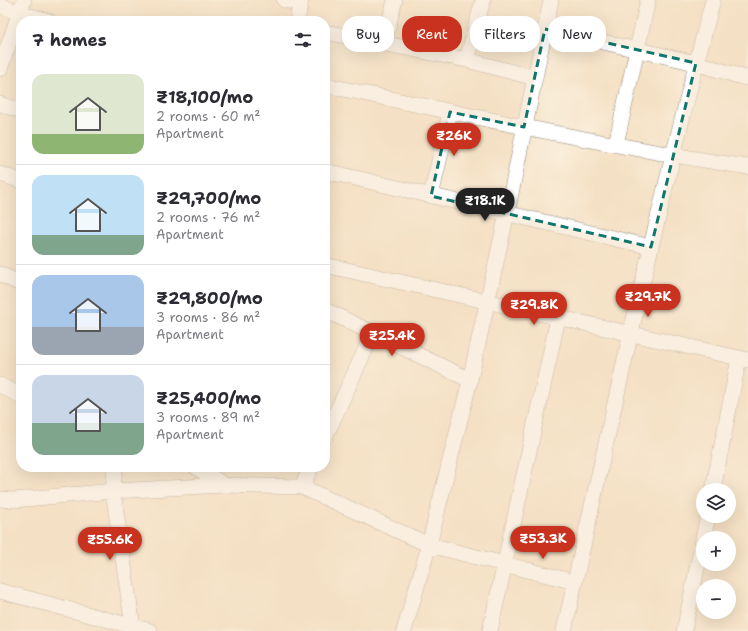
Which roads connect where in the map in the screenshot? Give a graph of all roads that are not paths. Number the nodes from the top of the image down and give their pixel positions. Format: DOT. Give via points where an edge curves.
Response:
graph roads {
  1 [pos="284,0"];
  2 [pos="395,0"];
  3 [pos="483,0"];
  4 [pos="552,0"];
  5 [pos="648,0"];
  6 [pos="712,0"];
  7 [pos="301,2"];
  8 [pos="0,5"];
  9 [pos="21,7"];
  10 [pos="39,16"];
  11 [pos="298,16"];
  12 [pos="391,16"];
  13 [pos="16,22"];
  14 [pos="545,30"];
  15 [pos="330,33"];
  16 [pos="342,35"];
  17 [pos="394,45"];
  18 [pos="636,50"];
  19 [pos="467,60"];
  20 [pos="696,63"];
  21 [pos="0,69"];
  22 [pos="534,78"];
  23 [pos="748,78"];
  24 [pos="330,86"];
  25 [pos="0,104"];
  26 [pos="16,109"];
  27 [pos="450,112"];
  28 [pos="524,127"];
  29 [pos="616,144"];
  30 [pos="674,156"];
  31 [pos="748,167"];
  32 [pos="330,172"];
  33 [pos="0,174"];
  34 [pos="16,179"];
  35 [pos="431,196"];
  36 [pos="507,213"];
  37 [pos="651,247"];
  38 [pos="330,266"];
  39 [pos="0,274"];
  40 [pos="16,282"];
  41 [pos="487,302"];
  42 [pos="330,312"];
  43 [pos="558,318"];
  44 [pos="374,333"];
  45 [pos="630,334"];
  46 [pos="744,359"];
  47 [pos="470,380"];
  48 [pos="0,385"];
  49 [pos="16,393"];
  50 [pos="330,426"];
  51 [pos="115,472"];
  52 [pos="207,472"];
  53 [pos="309,472"];
  54 [pos="715,483"];
  55 [pos="224,485"];
  56 [pos="302,487"];
  57 [pos="113,491"];
  58 [pos="0,499"];
  59 [pos="429,545"];
  60 [pos="504,564"];
  61 [pos="696,571"];
  62 [pos="575,582"];
  63 [pos="0,592"];
  64 [pos="133,627"];
  65 [pos="150,631"];
  66 [pos="404,631"];
  67 [pos="490,631"];
  68 [pos="564,631"];
  69 [pos="684,631"];
  1 -- 7 [label="street"];
  2 -- 12 [label="street"];
  3 -- 19 [label="street"];
  4 -- 14 [label="street"];
  5 -- 18 [label="street"];
  6 -- 20 [label="street"];
  7 -- 11 [label="street"];
  8 -- 9 [label="street"];
  9 -- 10 [label="street"];
  13 -- 21 [label="street"];
  14 -- 18 [label="street"];
  14 -- 22 [label="street"];
  15 -- 16 [label="street"];
  17 -- 19 [label="street"];
  18 -- 20 [label="street"];
  18 -- 29 [label="street"];
  19 -- 22 [label="street"];
  20 -- 23 [label="street"];
  20 -- 30 [label="street"];
  22 -- 28 [label="street"];
  24 -- 27 [label="street"];
  25 -- 26 [label="street"];
  27 -- 28 [label="street"];
  27 -- 35 [label="street"];
  28 -- 29 [label="street"];
  28 -- 36 [label="street"];
  29 -- 30 [label="street"];
  30 -- 31 [label="street"];
  30 -- 37 [label="street"];
  32 -- 35 [label="street"];
  33 -- 34 [label="street"];
  35 -- 36 [label="street"];
  36 -- 37 [label="street"];
  36 -- 41 [label="street"];
  37 -- 45 [label="street"];
  38 -- 41 [label="street"];
  39 -- 40 [label="street"];
  41 -- 43 [label="street"];
  41 -- 47 [label="street"];
  42 -- 44 [label="street"];
  43 -- 45 [label="street"];
  43 -- 60 [label="street"];
  44 -- 47 [label="street"];
  44 -- 50 [label="street"];
  45 -- 46 [label="street"];
  45 -- 62 [label="street"];
  46 -- 54 [label="street"];
  47 -- 59 [label="street"];
  48 -- 49 [label="street"];
  51 -- 57 [label="street"];
  52 -- 55 [label="street"];
  53 -- 56 [label="street"];
  55 -- 56 [label="street"];
  55 -- 57 [label="street"];
  56 -- 59 [label="street"];
  57 -- 58 [label="street"];
  57 -- 64 [label="street"];
  59 -- 60 [label="street"];
  59 -- 66 [label="street"];
  60 -- 62 [label="street"];
  60 -- 67 [label="street"];
  61 -- 69 [label="street"];
  62 -- 68 [label="street"];
  63 -- 64 [label="street"];
  64 -- 65 [label="street"];
}
